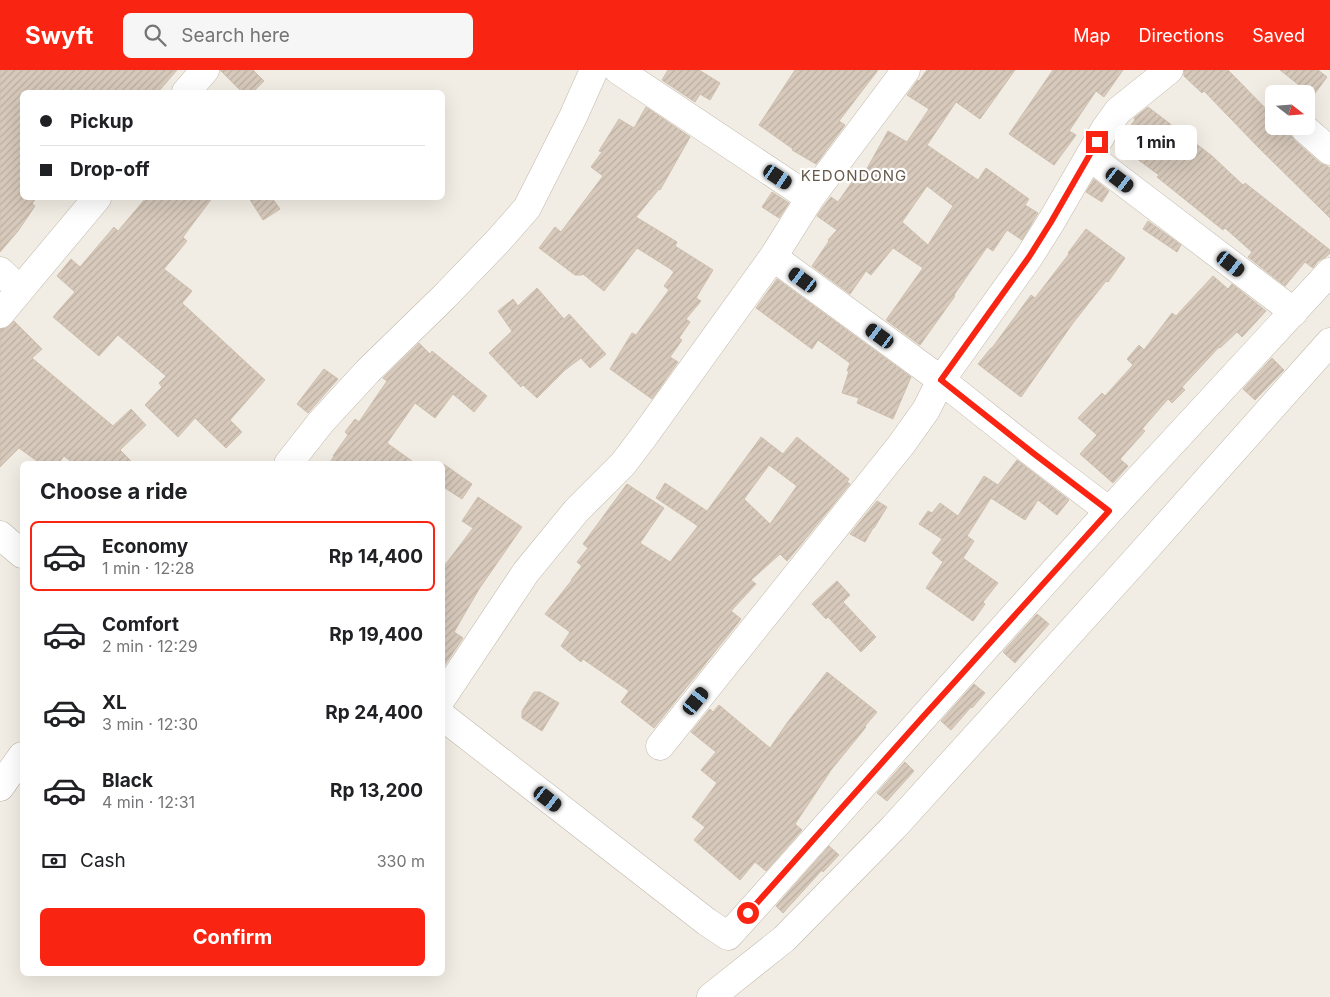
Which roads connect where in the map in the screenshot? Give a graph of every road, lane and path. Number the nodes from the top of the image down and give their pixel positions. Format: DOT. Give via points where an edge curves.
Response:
graph roads {
  1 [pos="205,70"];
  2 [pos="594,70"];
  3 [pos="618,70"];
  4 [pos="906,70"];
  5 [pos="1169,70"];
  6 [pos="188,90"];
  7 [pos="1312,135"];
  8 [pos="1330,150"];
  9 [pos="1089,156"];
  10 [pos="810,198"];
  11 [pos="95,200"];
  12 [pos="773,257"];
  13 [pos="0,271"];
  14 [pos="1330,272"];
  15 [pos="20,290"];
  16 [pos="1294,312"];
  17 [pos="0,314"];
  18 [pos="1330,342"];
  19 [pos="941,380"];
  20 [pos="290,461"];
  21 [pos="1109,511"];
  22 [pos="0,535"];
  23 [pos="20,552"];
  24 [pos="445,694"];
  25 [pos="445,718"];
  26 [pos="660,746"];
  27 [pos="20,759"];
  28 [pos="0,787"];
  29 [pos="728,936"];
  30 [pos="755,963"];
  31 [pos="711,997"];
  1 -- 6 [label="street"];
  2 -- 20 [label="street" via="527,208 444,297 368,371"];
  3 -- 10 [label="street"];
  4 -- 10 [label="street"];
  5 -- 9 [label="street" via="1118,111"];
  7 -- 8 [label="street"];
  9 -- 16 [label="street"];
  9 -- 19 [label="street" via="1029,257"];
  10 -- 12 [label="street"];
  11 -- 15 [label="street"];
  12 -- 19 [label="street"];
  12 -- 24 [label="street" via="623,464 576,511 526,572"];
  13 -- 15 [label="street"];
  14 -- 16 [label="street"];
  15 -- 17 [label="street"];
  16 -- 21 [label="street"];
  18 -- 30 [label="street" via="894,827 784,939"];
  19 -- 21 [label="street"];
  19 -- 26 [label="street" via="926,410 901,445"];
  21 -- 29 [label="street"];
  22 -- 23 [label="street"];
  25 -- 29 [label="street"];
  27 -- 28 [label="street"];
  29 -- 30 [label="street"];
  30 -- 31 [label="street"];
}
